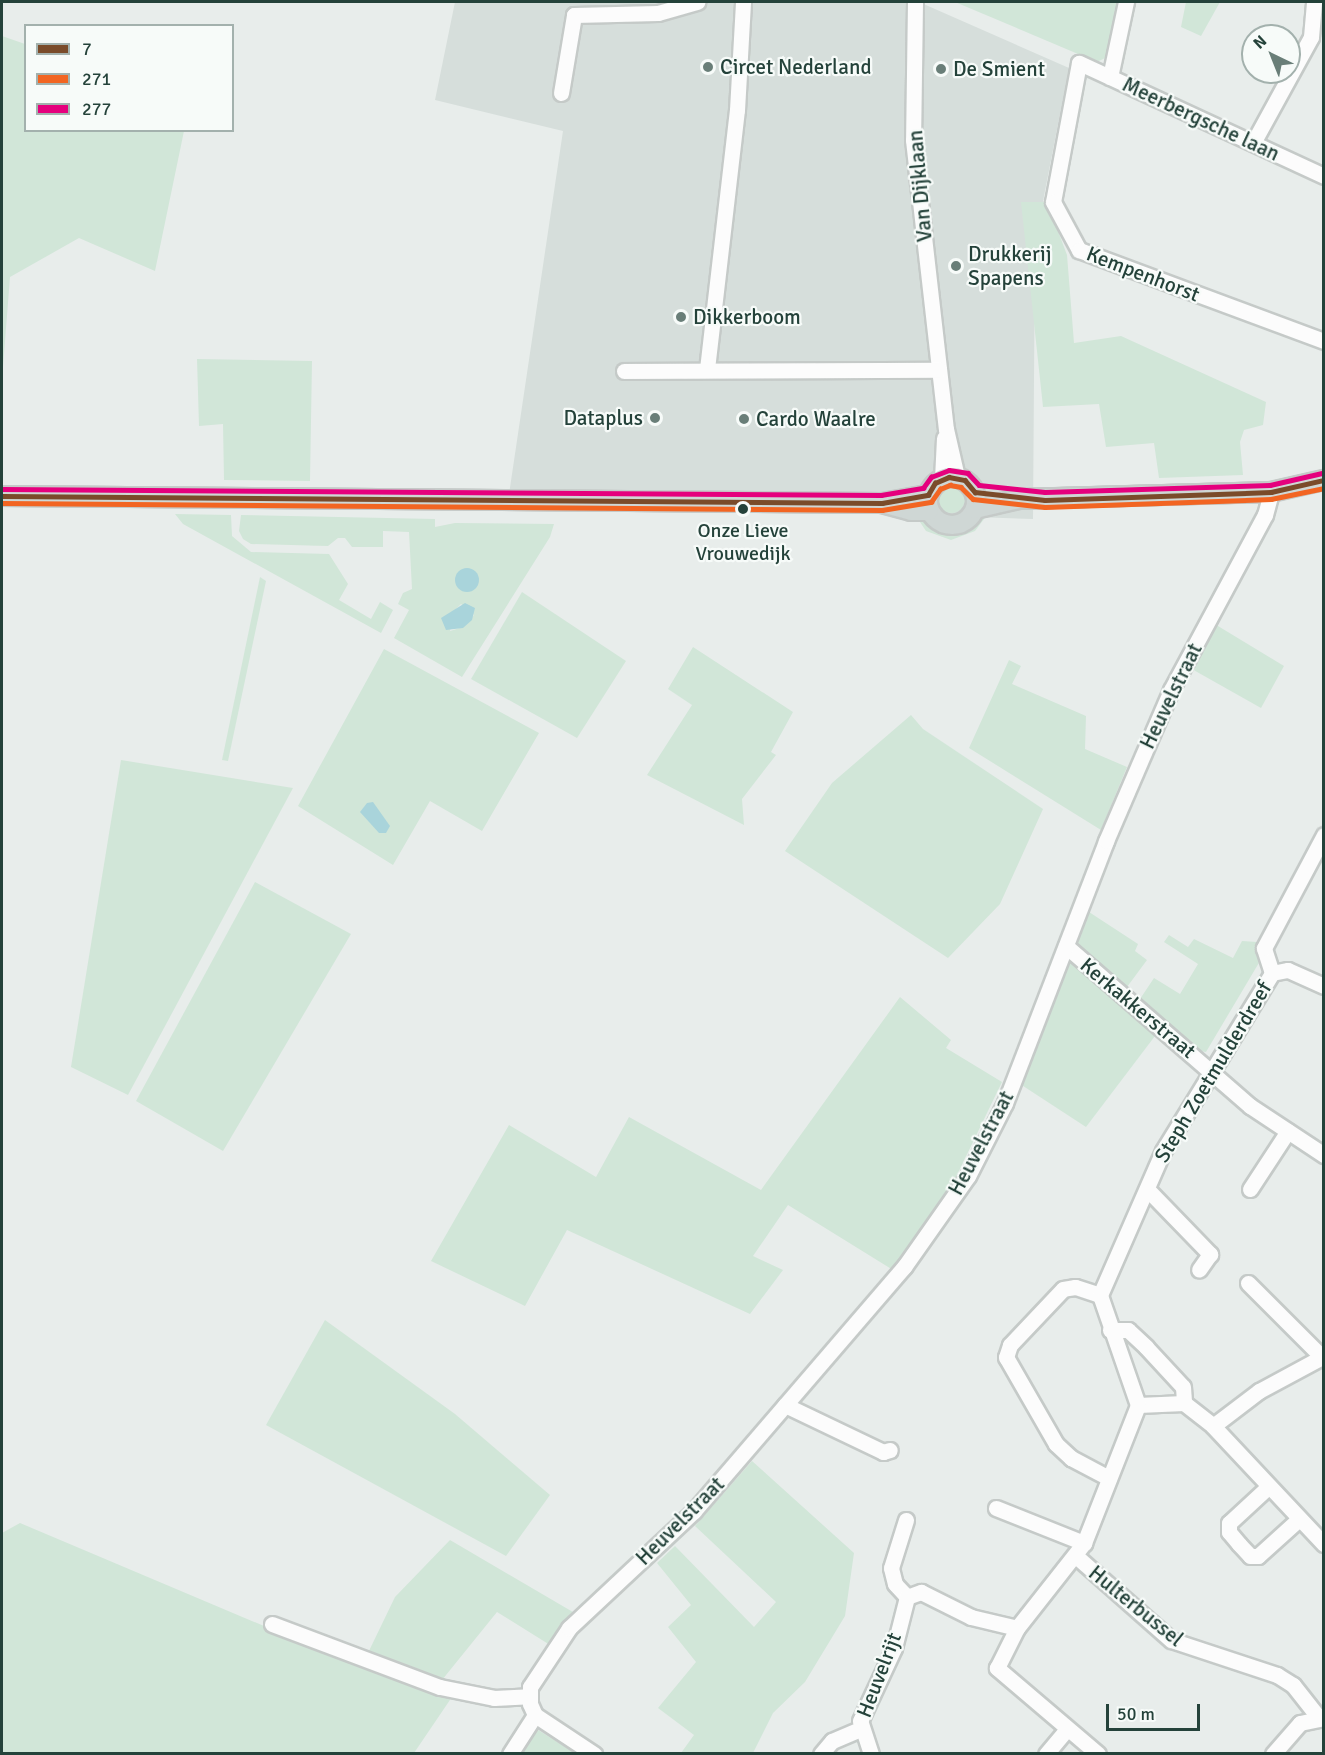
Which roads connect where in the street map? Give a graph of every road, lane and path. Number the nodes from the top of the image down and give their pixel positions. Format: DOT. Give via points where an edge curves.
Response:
graph roads {
  1 [pos="697,2"];
  2 [pos="743,2"];
  3 [pos="915,2"];
  4 [pos="1126,2"];
  5 [pos="1314,2"];
  6 [pos="1079,63"];
  7 [pos="1110,77"];
  8 [pos="561,93"];
  9 [pos="1253,142"];
  10 [pos="1323,176"];
  11 [pos="1323,341"];
  12 [pos="707,369"];
  13 [pos="939,370"];
  14 [pos="624,371"];
  15 [pos="949,478"];
  16 [pos="1323,480"];
  17 [pos="1271,492"];
  18 [pos="2,496"];
  19 [pos="975,500"];
  20 [pos="928,503"];
  21 [pos="1323,835"];
  22 [pos="1066,946"];
  23 [pos="1272,973"];
  24 [pos="1323,986"];
  25 [pos="1211,1070"];
  26 [pos="1288,1131"];
  27 [pos="1323,1155"];
  28 [pos="1147,1189"];
  29 [pos="1250,1189"];
  30 [pos="1199,1270"];
  31 [pos="1248,1282"];
  32 [pos="1100,1295"];
  33 [pos="1110,1330"];
  34 [pos="1323,1357"];
  35 [pos="1184,1403"];
  36 [pos="785,1405"];
  37 [pos="1138,1405"];
  38 [pos="1213,1426"];
  39 [pos="890,1450"];
  40 [pos="1109,1478"];
  41 [pos="1268,1487"];
  42 [pos="996,1508"];
  43 [pos="1299,1519"];
  44 [pos="906,1521"];
  45 [pos="1323,1544"];
  46 [pos="1080,1550"];
  47 [pos="907,1597"];
  48 [pos="272,1624"];
  49 [pos="1017,1628"];
  50 [pos="529,1696"];
  51 [pos="535,1715"];
  52 [pos="1321,1718"];
  53 [pos="860,1729"];
  54 [pos="1067,1729"];
  55 [pos="510,1754"];
  56 [pos="594,1754"];
  57 [pos="821,1754"];
  58 [pos="871,1754"];
  59 [pos="1046,1754"];
  60 [pos="1098,1754"];
  61 [pos="1273,1754"];
  1 -- 8 [label="street" via="658,13 574,15"];
  2 -- 12 [label="street" via="737,110"];
  3 -- 13 [label="street, Van Dijklaan" via="914,140"];
  4 -- 7 [label="street"];
  5 -- 9 [label="street" via="1311,37"];
  6 -- 7 [label="street, Meerbergsche laan"];
  6 -- 11 [label="street, Kempenhorst" via="1053,202 1079,250"];
  7 -- 9 [label="street, Meerbergsche laan"];
  9 -- 10 [label="street, Meerbergsche laan"];
  12 -- 13 [label="street"];
  12 -- 14 [label="street"];
  13 -- 15 [label="street, Van Dijklaan"];
  15 -- 19 [label="main road"];
  15 -- 20 [label="main road"];
  16 -- 17 [label="main road"];
  17 -- 19 [label="main road" via="1019,499 993,491"];
  17 -- 22 [label="street, Heuvelstraat" via="1265,515 1171,690"];
  18 -- 20 [label="main road"];
  19 -- 20 [label="main road" via="965,522 949,525"];
  21 -- 23 [label="street" via="1264,948"];
  22 -- 25 [label="street, Kerkakkerstraat"];
  22 -- 36 [label="street, Heuvelstraat" via="1005,1103 968,1176 904,1267"];
  23 -- 24 [label="street, Steph Zoetmulderdreef" via="1288,970"];
  23 -- 25 [label="street, Steph Zoetmulderdreef"];
  25 -- 26 [label="street, Kerkakkerstraat" via="1251,1106"];
  25 -- 28 [label="street, Steph Zoetmulderdreef" via="1163,1151"];
  26 -- 27 [label="street, Kerkakkerstraat"];
  26 -- 29 [label="street"];
  28 -- 30 [label="street" via="1209,1254"];
  28 -- 32 [label="street, Steph Zoetmulderdreef"];
  31 -- 34 [label="street"];
  32 -- 33 [label="street"];
  32 -- 40 [label="street" via="1075,1287 1063,1289 1010,1345 1006,1357 1056,1444 1071,1458"];
  33 -- 35 [label="street" via="1128,1330 1146,1347 1183,1387"];
  33 -- 37 [label="street"];
  34 -- 38 [label="street" via="1259,1391"];
  35 -- 37 [label="street"];
  35 -- 38 [label="street"];
  36 -- 39 [label="street" via="883,1452"];
  36 -- 50 [label="street, Heuvelstraat" via="694,1511 569,1628 546,1658"];
  37 -- 40 [label="street"];
  38 -- 41 [label="street"];
  40 -- 46 [label="street"];
  41 -- 43 [label="street"];
  41 -- 43 [label="street" via="1229,1523 1228,1532 1250,1556 1258,1556"];
  42 -- 46 [label="street, Hulterbussel"];
  43 -- 45 [label="street"];
  44 -- 47 [label="street" via="891,1568 895,1584"];
  46 -- 49 [label="street"];
  46 -- 52 [label="street, Hulterbussel" via="1171,1640 1277,1675 1293,1685"];
  47 -- 49 [label="street" via="921,1592 971,1617"];
  47 -- 53 [label="street, Heuvelrijt" via="894,1648 860,1721"];
  48 -- 50 [label="street" via="440,1687 494,1698"];
  49 -- 54 [label="street" via="997,1668"];
  50 -- 51 [label="street"];
  51 -- 55 [label="street"];
  51 -- 56 [label="street"];
  52 -- 61 [label="street" via="1300,1724"];
  53 -- 57 [label="street, Heuvelrijt" via="832,1741"];
  53 -- 58 [label="street, Heuvelrijt"];
  54 -- 59 [label="street"];
  54 -- 60 [label="street"];
}
